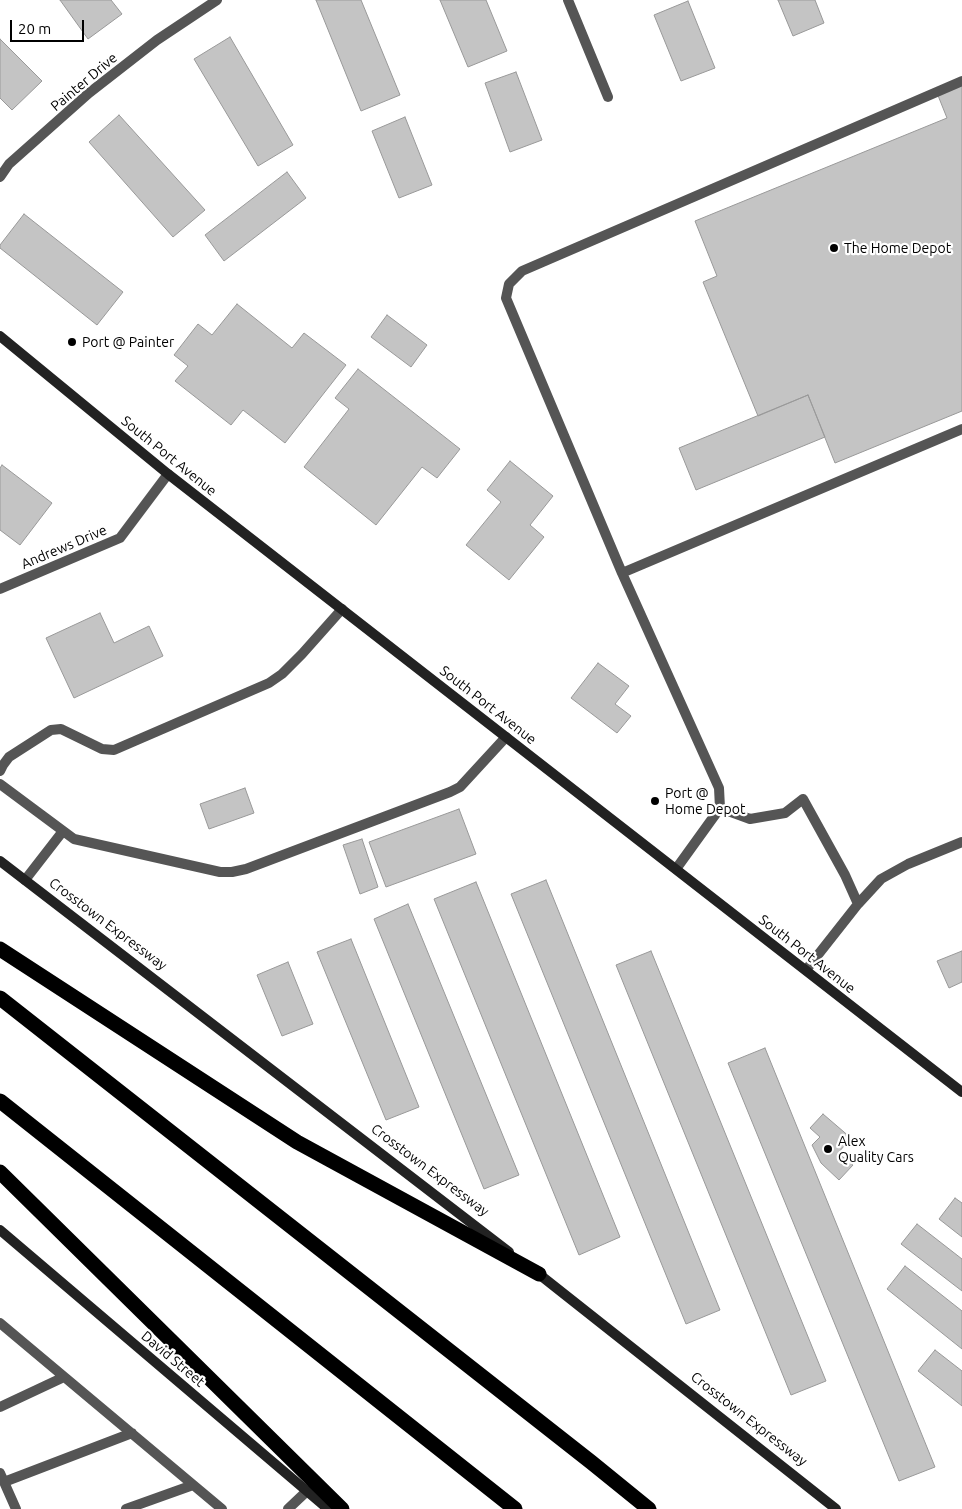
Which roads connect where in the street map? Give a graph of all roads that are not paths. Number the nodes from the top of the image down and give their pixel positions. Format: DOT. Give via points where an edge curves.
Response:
graph roads {
  1 [pos="217,0"];
  2 [pos="568,0"];
  3 [pos="962,81"];
  4 [pos="608,97"];
  5 [pos="0,177"];
  6 [pos="0,336"];
  7 [pos="962,429"];
  8 [pos="168,474"];
  9 [pos="622,573"];
  10 [pos="0,589"];
  11 [pos="342,609"];
  12 [pos="506,737"];
  13 [pos="0,771"];
  14 [pos="0,784"];
  15 [pos="720,808"];
  16 [pos="64,831"];
  17 [pos="962,842"];
  18 [pos="0,861"];
  19 [pos="676,869"];
  20 [pos="25,880"];
  21 [pos="858,904"];
  22 [pos="0,949"];
  23 [pos="806,970"];
  24 [pos="0,998"];
  25 [pos="962,1092"];
  26 [pos="0,1101"];
  27 [pos="0,1172"];
  28 [pos="0,1230"];
  29 [pos="539,1274"];
  30 [pos="0,1323"];
  31 [pos="64,1377"];
  32 [pos="0,1407"];
  33 [pos="132,1433"];
  34 [pos="2,1477"];
  35 [pos="193,1485"];
  36 [pos="307,1491"];
  37 [pos="820,1496"];
  38 [pos="16,1509"];
  39 [pos="126,1509"];
  40 [pos="222,1509"];
  41 [pos="288,1509"];
  42 [pos="328,1509"];
  43 [pos="342,1509"];
  44 [pos="515,1509"];
  45 [pos="649,1509"];
  46 [pos="819,1509"];
  47 [pos="836,1509"];
  1 -- 5 [label="street, Painter Drive" via="157,40 89,93 9,164"];
  2 -- 4 [label="street"];
  3 -- 9 [label="street" via="522,272 509,284 506,298"];
  6 -- 8 [label="main road, South Port Avenue"];
  7 -- 9 [label="street"];
  8 -- 10 [label="street, Andrews Drive" via="120,538"];
  8 -- 11 [label="main road, South Port Avenue"];
  9 -- 15 [label="street" via="719,788"];
  11 -- 12 [label="main road, South Port Avenue"];
  11 -- 13 [label="street" via="295,661 269,683 114,750 102,749 61,730 51,730 9,757"];
  12 -- 16 [label="street" via="460,787 246,869 220,872 74,839"];
  12 -- 19 [label="main road, South Port Avenue"];
  14 -- 16 [label="street"];
  15 -- 19 [label="street"];
  15 -- 21 [label="street" via="750,819 785,813 803,799"];
  16 -- 20 [label="street"];
  17 -- 21 [label="street" via="881,879"];
  18 -- 20 [label="main road, Crosstown Expressway"];
  19 -- 23 [label="main road, South Port Avenue"];
  20 -- 29 [label="main road, Crosstown Expressway"];
  21 -- 23 [label="street"];
  22 -- 29 [label="highway" via="297,1142"];
  23 -- 25 [label="main road, South Port Avenue"];
  24 -- 45 [label="highway"];
  26 -- 44 [label="highway"];
  27 -- 43 [label="highway"];
  28 -- 36 [label="main road, David Street"];
  29 -- 37 [label="main road, Crosstown Expressway"];
  30 -- 31 [label="street"];
  31 -- 32 [label="street"];
  31 -- 33 [label="street"];
  33 -- 34 [label="street"];
  33 -- 35 [label="street"];
  34 -- 38 [label="street"];
  35 -- 39 [label="street"];
  35 -- 40 [label="street"];
  36 -- 41 [label="street"];
  36 -- 42 [label="main road, David Street"];
  37 -- 46 [label="main road"];
  37 -- 47 [label="main road, Crosstown Expressway"];
}
